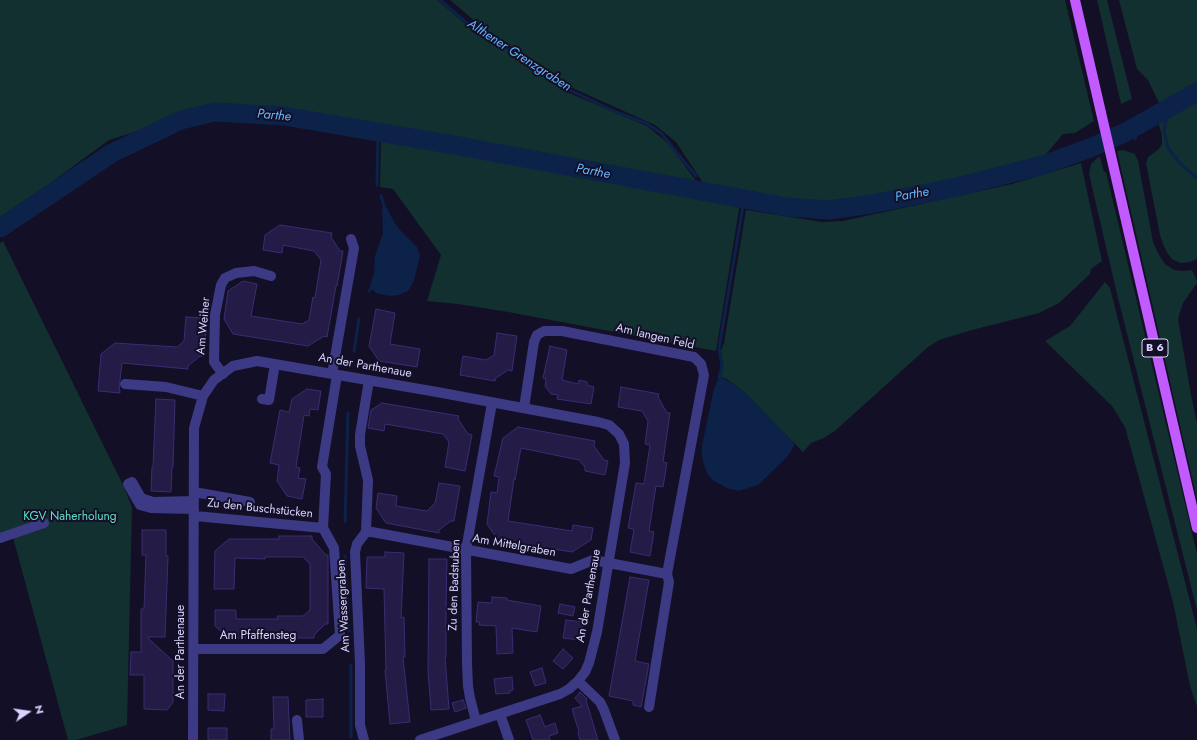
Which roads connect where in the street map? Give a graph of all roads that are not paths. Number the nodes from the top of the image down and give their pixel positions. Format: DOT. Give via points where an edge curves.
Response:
graph roads {
  1 [pos="1075,0"];
  2 [pos="351,239"];
  3 [pos="271,276"];
  4 [pos="275,364"];
  5 [pos="223,374"];
  6 [pos="335,374"];
  7 [pos="368,380"];
  8 [pos="125,384"];
  9 [pos="203,396"];
  10 [pos="266,396"];
  11 [pos="492,403"];
  12 [pos="524,408"];
  13 [pos="228,492"];
  14 [pos="194,501"];
  15 [pos="250,502"];
  16 [pos="44,523"];
  17 [pos="323,528"];
  18 [pos="1197,528"];
  19 [pos="366,532"];
  20 [pos="0,538"];
  21 [pos="466,550"];
  22 [pos="608,563"];
  23 [pos="667,574"];
  24 [pos="323,648"];
  25 [pos="194,649"];
  26 [pos="578,682"];
  27 [pos="649,707"];
  28 [pos="500,714"];
  29 [pos="297,720"];
  30 [pos="476,721"];
  31 [pos="193,740"];
  32 [pos="299,740"];
  33 [pos="364,740"];
  34 [pos="420,740"];
  35 [pos="509,740"];
  36 [pos="615,740"];
  1 -- 18 [label="main road, B 6"];
  2 -- 6 [label="street" via="354,248"];
  3 -- 5 [label="street, Am Weiher" via="254,271 236,272 225,278 221,285 215,315 214,362"];
  4 -- 5 [label="street, An der Parthenaue" via="257,361 233,366"];
  4 -- 6 [label="street, An der Parthenaue"];
  4 -- 10 [label="street"];
  5 -- 9 [label="street, An der Parthenaue" via="214,380"];
  6 -- 7 [label="street, An der Parthenaue"];
  6 -- 17 [label="street" via="322,467 326,474"];
  7 -- 11 [label="street, An der Parthenaue"];
  7 -- 19 [label="street, Am Wassergraben" via="360,435 368,480"];
  8 -- 9 [label="street" via="166,387"];
  9 -- 14 [label="street, An der Parthenaue" via="194,428"];
  11 -- 12 [label="street, An der Parthenaue"];
  11 -- 21 [label="street, Zu den Badstuben"];
  12 -- 22 [label="street, An der Parthenaue" via="603,423 619,434 624,444 625,464"];
  12 -- 23 [label="street, Am langen Feld" via="534,342 537,335 544,331 562,331 694,357 701,364 704,375"];
  13 -- 14 [label="street"];
  14 -- 14 [label="street" via="153,502 141,498 132,482 128,484 140,505 151,508"];
  14 -- 15 [label="street"];
  14 -- 17 [label="street, Zu den Buschstücken"];
  14 -- 25 [label="street, An der Parthenaue"];
  16 -- 20 [label="street"];
  17 -- 24 [label="street, Am Wassergraben" via="334,548 340,635"];
  19 -- 21 [label="street, Am Mittelgraben"];
  19 -- 33 [label="street, Am Wassergraben" via="357,544 355,552 360,725"];
  21 -- 22 [label="street, Am Mittelgraben" via="572,569 593,560"];
  21 -- 30 [label="street, Zu den Badstuben" via="467,678"];
  22 -- 23 [label="street"];
  22 -- 26 [label="street, An der Parthenaue" via="594,648"];
  23 -- 27 [label="street, Am langen Feld" via="669,582"];
  24 -- 25 [label="street, Am Pfaffensteg"];
  25 -- 31 [label="street, An der Parthenaue"];
  26 -- 28 [label="street, An der Parthenaue" via="560,694"];
  26 -- 36 [label="street" via="600,702"];
  28 -- 30 [label="street, An der Parthenaue"];
  28 -- 35 [label="street"];
  29 -- 32 [label="street"];
  30 -- 34 [label="street, An der Parthenaue"];
}
